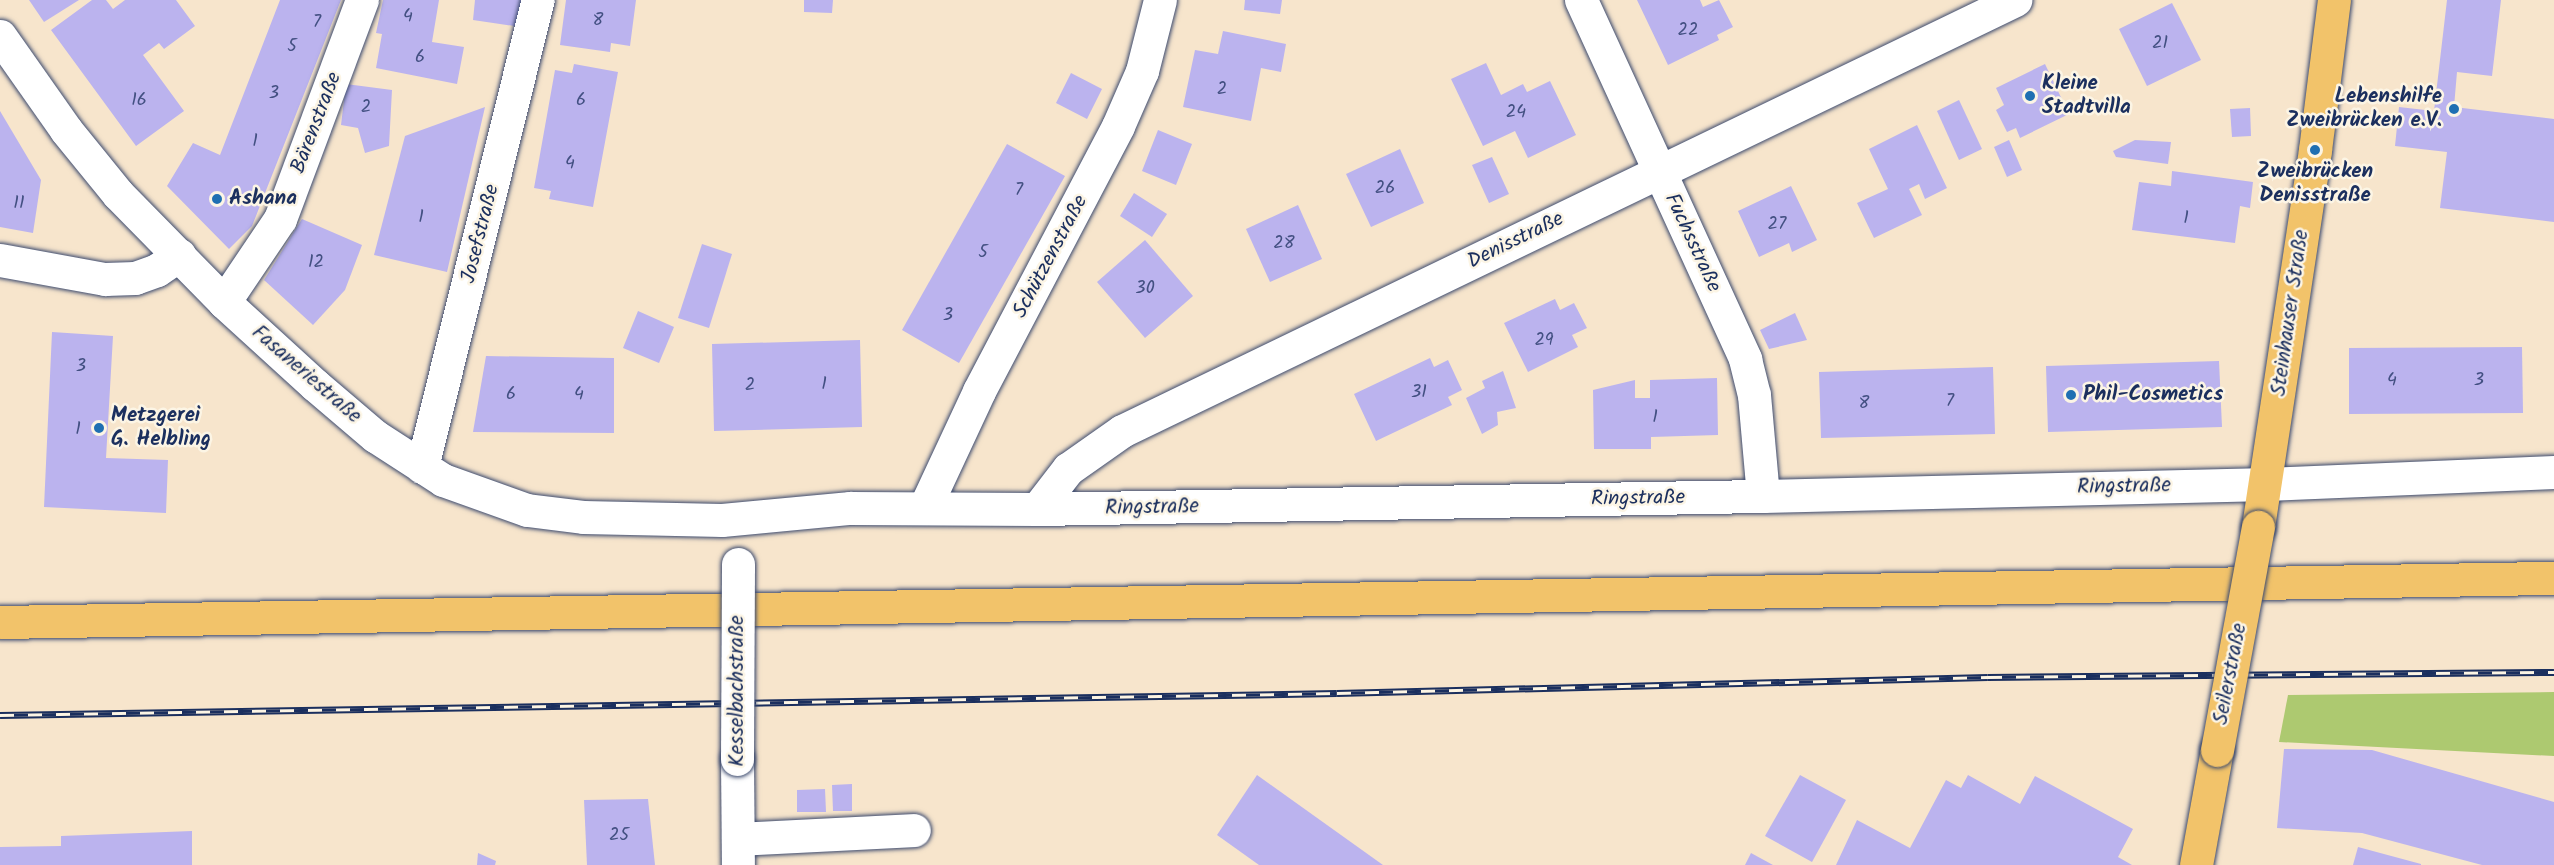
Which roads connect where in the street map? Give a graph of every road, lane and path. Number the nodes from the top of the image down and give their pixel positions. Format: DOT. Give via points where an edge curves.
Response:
graph roads {
  1 [pos="362,0"];
  2 [pos="538,0"];
  3 [pos="1160,0"];
  4 [pos="1581,0"];
  5 [pos="2015,0"];
  6 [pos="2334,0"];
  7 [pos="0,36"];
  8 [pos="1659,172"];
  9 [pos="179,255"];
  10 [pos="0,260"];
  11 [pos="224,302"];
  12 [pos="422,467"];
  13 [pos="2554,472"];
  14 [pos="2266,484"];
  15 [pos="1763,496"];
  16 [pos="925,507"];
  17 [pos="1037,509"];
  18 [pos="722,520"];
  19 [pos="2554,578"];
  20 [pos="0,622"];
  21 [pos="914,830"];
  22 [pos="738,852"];
  23 [pos="2196,865"];
  1 -- 11 [label="street, Bärenstraße" via="280,219"];
  2 -- 12 [label="street, Josefstraße"];
  3 -- 16 [label="street, Schützenstraße" via="1142,71 1118,126 979,391"];
  4 -- 8 [label="street, Fuchsstraße"];
  5 -- 8 [label="street, Denisstraße"];
  6 -- 14 [label="main road, Steinhauser Straße"];
  7 -- 9 [label="street, Fasaneriestraße" via="96,167"];
  8 -- 15 [label="street, Fuchsstraße" via="1744,359 1754,394"];
  8 -- 17 [label="street, Denisstraße" via="1122,431 1068,468"];
  9 -- 10 [label="street" via="157,270 135,278 105,279"];
  9 -- 11 [label="street, Fasaneriestraße"];
  11 -- 12 [label="street, Fasaneriestraße" via="375,436"];
  12 -- 18 [label="street, Fasaneriestraße" via="482,497 527,510 583,517"];
  13 -- 14 [label="street, Ringstraße"];
  14 -- 15 [label="street, Ringstraße"];
  14 -- 23 [label="main road, Seilerstraße, bridge"];
  15 -- 17 [label="street, Ringstraße"];
  16 -- 17 [label="street, Ringstraße"];
  16 -- 18 [label="street, Ringstraße" via="850,508"];
  18 -- 22 [label="street, Kesselbachstraße, bridge" via="735,544 738,564"];
  19 -- 20 [label="main road"];
  21 -- 22 [label="street"];
}
